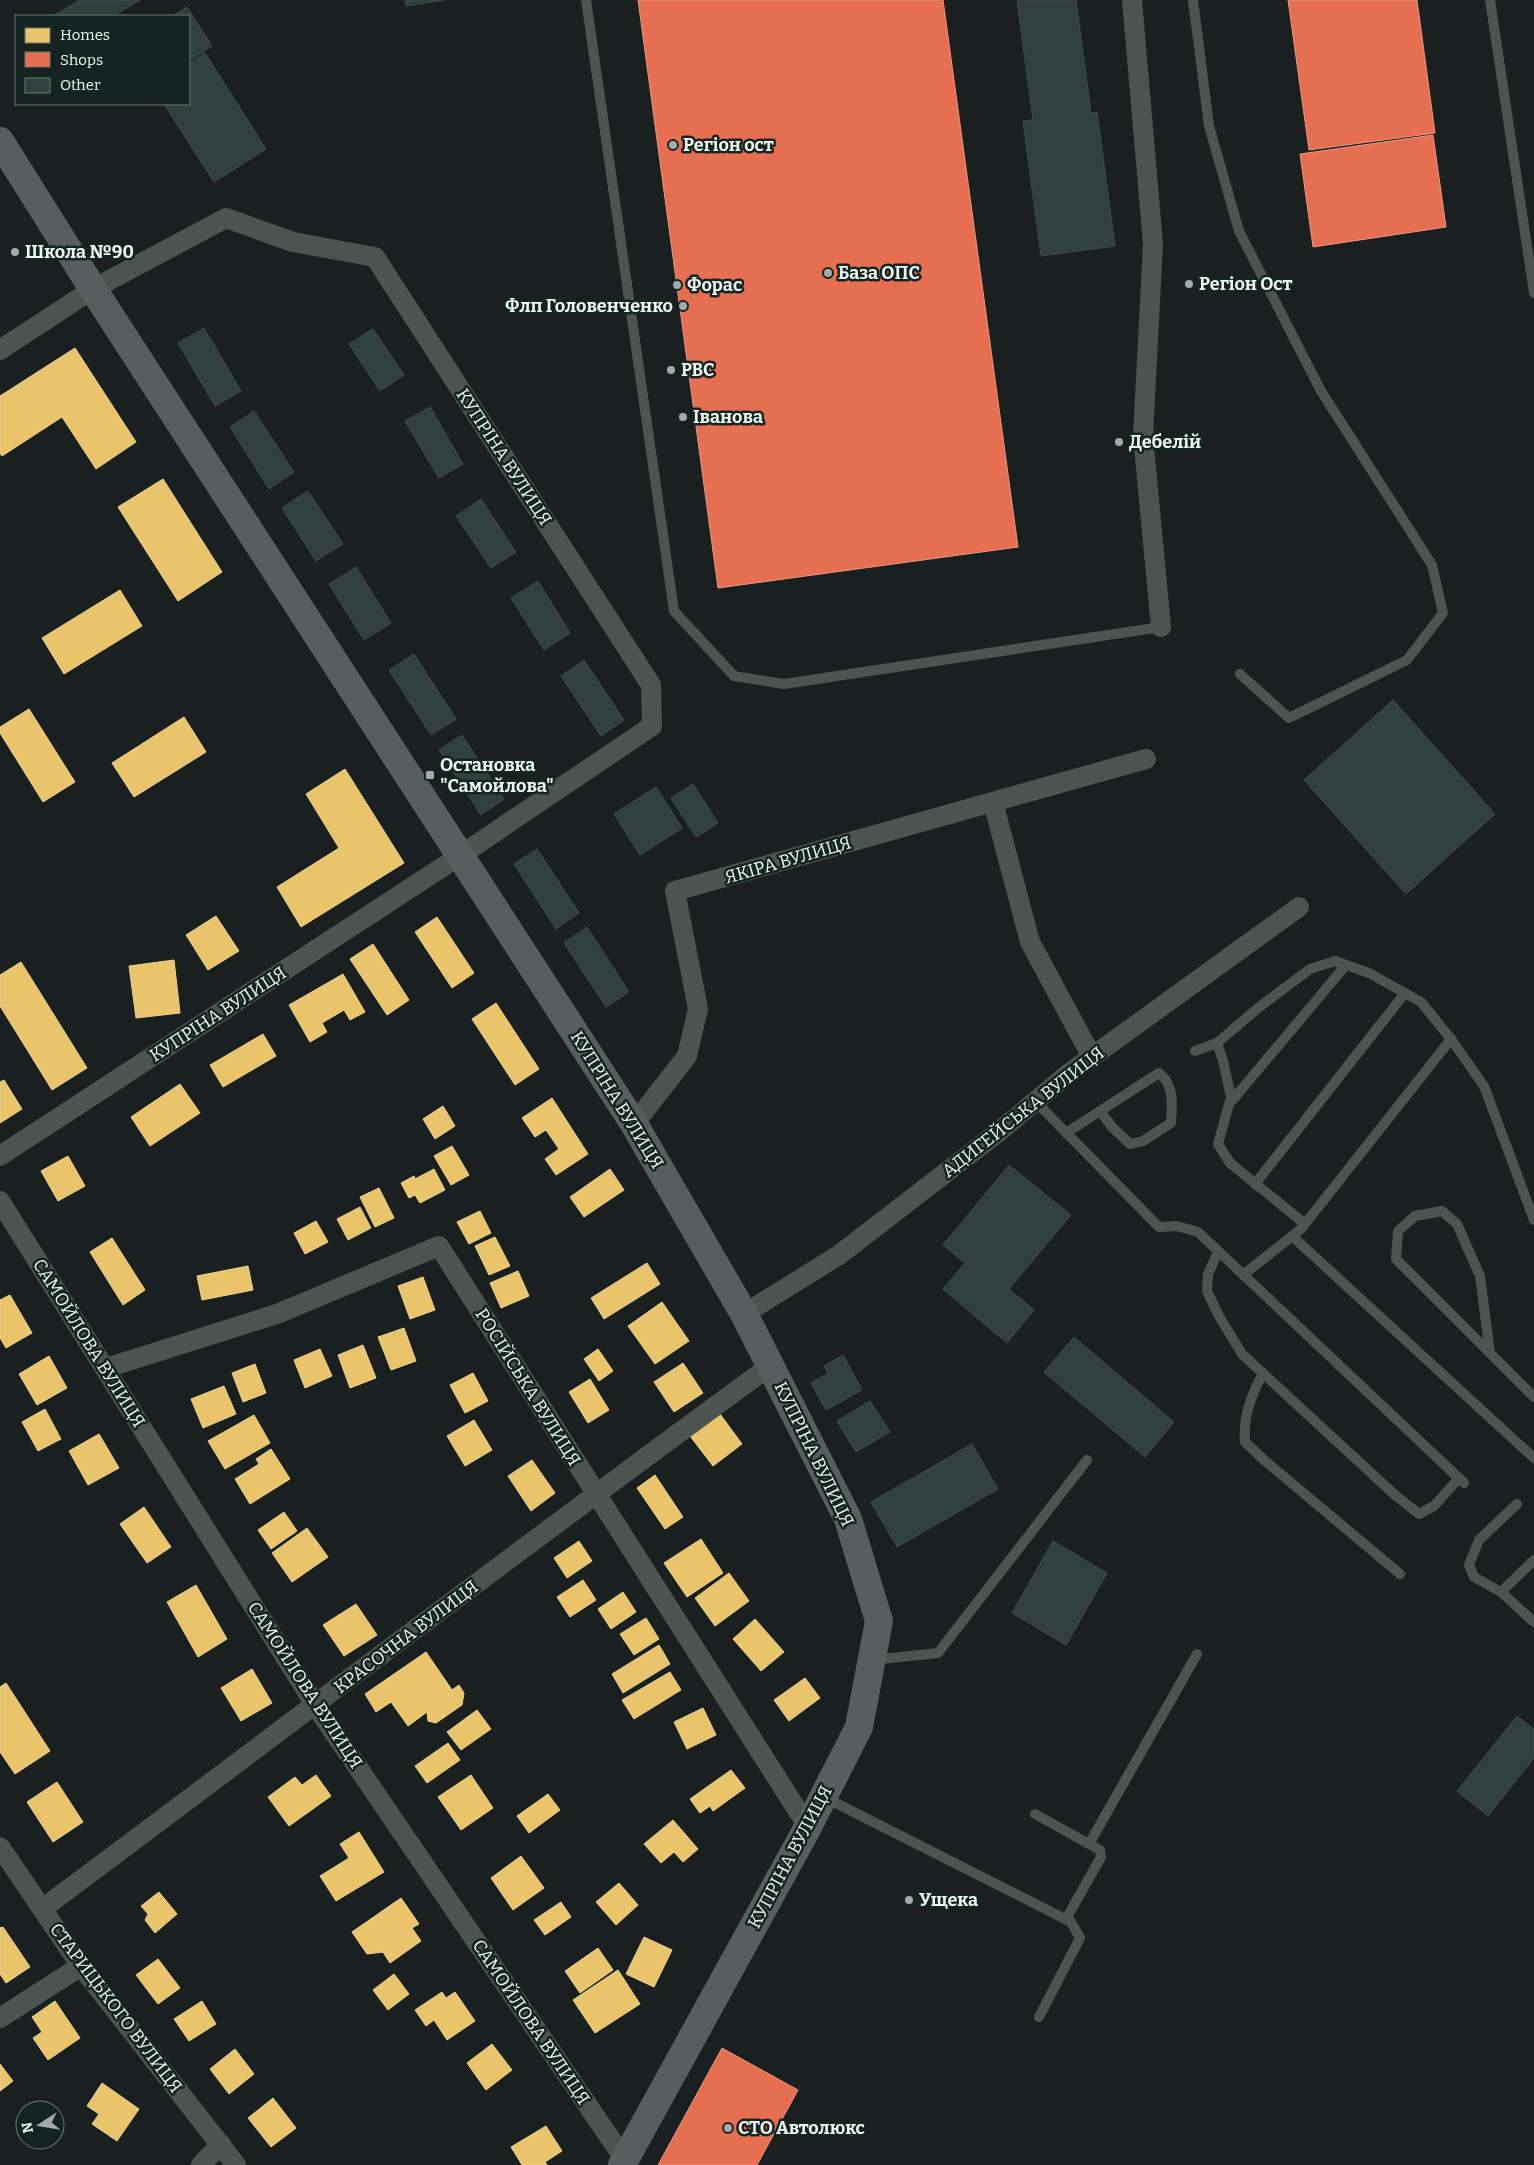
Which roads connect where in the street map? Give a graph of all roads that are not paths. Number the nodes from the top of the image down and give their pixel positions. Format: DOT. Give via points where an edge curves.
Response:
graph roads {
  1 [pos="586,0"];
  2 [pos="1132,0"];
  3 [pos="1193,0"];
  4 [pos="1490,0"];
  5 [pos="0,141"];
  6 [pos="93,289"];
  7 [pos="1534,293"];
  8 [pos="0,350"];
  9 [pos="1161,627"];
  10 [pos="1240,674"];
  11 [pos="1146,759"];
  12 [pos="993,802"];
  13 [pos="461,855"];
  14 [pos="1299,907"];
  15 [pos="1346,965"];
  16 [pos="1405,993"];
  17 [pos="1451,1039"];
  18 [pos="1217,1043"];
  19 [pos="1195,1051"];
  20 [pos="1092,1057"];
  21 [pos="1036,1102"];
  22 [pos="1230,1103"];
  23 [pos="1100,1111"];
  24 [pos="634,1124"];
  25 [pos="1066,1133"];
  26 [pos="0,1156"];
  27 [pos="1255,1184"];
  28 [pos="0,1202"];
  29 [pos="1534,1220"];
  30 [pos="1304,1224"];
  31 [pos="1292,1236"];
  32 [pos="1218,1252"];
  33 [pos="1243,1275"];
  34 [pos="744,1314"];
  35 [pos="1490,1353"];
  36 [pos="770,1366"];
  37 [pos="106,1368"];
  38 [pos="1263,1373"];
  39 [pos="1534,1397"];
  40 [pos="1534,1458"];
  41 [pos="1087,1460"];
  42 [pos="595,1493"];
  43 [pos="1517,1504"];
  44 [pos="1534,1560"];
  45 [pos="1400,1574"];
  46 [pos="1501,1592"];
  47 [pos="1534,1622"];
  48 [pos="1197,1654"];
  49 [pos="872,1660"];
  50 [pos="316,1706"];
  51 [pos="824,1797"];
  52 [pos="1035,1814"];
  53 [pos="808,1827"];
  54 [pos="1089,1844"];
  55 [pos="0,1847"];
  56 [pos="42,1909"];
  57 [pos="1066,1919"];
  58 [pos="81,1966"];
  59 [pos="1039,2017"];
  60 [pos="0,2018"];
  61 [pos="221,2144"];
  62 [pos="623,2162"];
  63 [pos="201,2165"];
  64 [pos="236,2165"];
  1 -- 9 [label="lane" via="674,611 734,676 784,684"];
  2 -- 9 [label="street" via="1153,244 1143,436"];
  3 -- 10 [label="lane" via="1209,126 1239,231 1321,391 1432,565 1443,613 1407,660 1289,718"];
  4 -- 7 [label="lane"];
  5 -- 6 [label="main road, КУПРІНА ВУЛИЦЯ"];
  6 -- 8 [label="street"];
  6 -- 13 [label="main road, КУПРІНА ВУЛИЦЯ"];
  6 -- 13 [label="street, КУПРІНА ВУЛИЦЯ" via="226,218 293,242 375,258 651,685 652,726"];
  11 -- 12 [label="street, ЯКІРА ВУЛИЦЯ"];
  12 -- 20 [label="street" via="1030,942"];
  12 -- 24 [label="street, ЯКІРА ВУЛИЦЯ" via="675,891 698,1009 687,1056"];
  13 -- 24 [label="main road, КУПРІНА ВУЛИЦЯ"];
  13 -- 26 [label="street, КУПРІНА ВУЛИЦЯ"];
  14 -- 20 [label="street, АДИГЕЙСЬКА ВУЛИЦЯ"];
  15 -- 16 [label="lane" via="1369,973"];
  15 -- 18 [label="lane" via="1335,961 1310,968"];
  15 -- 22 [label="lane"];
  16 -- 17 [label="lane" via="1421,1002"];
  16 -- 27 [label="lane"];
  17 -- 29 [label="lane" via="1484,1086"];
  17 -- 30 [label="lane"];
  18 -- 19 [label="lane"];
  18 -- 22 [label="lane"];
  20 -- 21 [label="street, АДИГЕЙСЬКА ВУЛИЦЯ"];
  21 -- 25 [label="lane"];
  21 -- 34 [label="street, АДИГЕЙСЬКА ВУЛИЦЯ" via="839,1255"];
  22 -- 27 [label="lane" via="1218,1144 1230,1163"];
  23 -- 23 [label="lane" via="1159,1073 1167,1079 1172,1099 1171,1123 1143,1141 1130,1144"];
  23 -- 25 [label="lane"];
  24 -- 34 [label="main road, КУПРІНА ВУЛИЦЯ"];
  25 -- 32 [label="lane" via="1160,1227 1177,1226 1198,1232"];
  27 -- 30 [label="lane"];
  28 -- 37 [label="street, САМОЙЛОВА ВУЛИЦЯ"];
  30 -- 31 [label="lane"];
  31 -- 33 [label="lane"];
  31 -- 40 [label="lane"];
  32 -- 33 [label="lane"];
  32 -- 38 [label="lane" via="1208,1274 1207,1291 1242,1354"];
  33 -- 38 [label="lane" via="1462,1481 1434,1506 1419,1514"];
  34 -- 36 [label="main road, КУПРІНА ВУЛИЦЯ"];
  35 -- 35 [label="lane" via="1396,1259 1398,1231 1415,1216 1442,1211 1457,1224 1480,1276"];
  35 -- 39 [label="lane"];
  36 -- 42 [label="street, КРАСОЧНА ВУЛИЦЯ"];
  36 -- 49 [label="main road, КУПРІНА ВУЛИЦЯ" via="848,1518 879,1621"];
  37 -- 42 [label="street, РОСІЙСЬКА ВУЛИЦЯ" via="277,1314 439,1246"];
  37 -- 50 [label="street, САМОЙЛОВА ВУЛИЦЯ"];
  38 -- 45 [label="lane" via="1249,1400 1245,1442"];
  41 -- 49 [label="lane" via="938,1653"];
  42 -- 50 [label="street, КРАСОЧНА ВУЛИЦЯ"];
  42 -- 53 [label="street, РОСІЙСЬКА ВУЛИЦЯ"];
  43 -- 46 [label="lane" via="1479,1540 1469,1565 1474,1577"];
  44 -- 46 [label="lane"];
  46 -- 47 [label="lane"];
  48 -- 54 [label="lane"];
  49 -- 51 [label="main road, КУПРІНА ВУЛИЦЯ" via="859,1727"];
  50 -- 56 [label="street, КРАСОЧНА ВУЛИЦЯ"];
  50 -- 62 [label="street, САМОЙЛОВА ВУЛИЦЯ"];
  51 -- 53 [label="main road, КУПРІНА ВУЛИЦЯ"];
  51 -- 57 [label="lane"];
  52 -- 54 [label="lane"];
  53 -- 62 [label="main road, КУПРІНА ВУЛИЦЯ"];
  54 -- 57 [label="lane" via="1100,1850 1101,1857"];
  55 -- 56 [label="street, СТАРИЦЬКОГО ВУЛИЦЯ"];
  56 -- 58 [label="street, СТАРИЦЬКОГО ВУЛИЦЯ"];
  57 -- 59 [label="lane" via="1080,1938"];
  58 -- 60 [label="street"];
  58 -- 61 [label="street, СТАРИЦЬКОГО ВУЛИЦЯ"];
  61 -- 63 [label="street"];
  61 -- 64 [label="street, СТАРИЦЬКОГО ВУЛИЦЯ"];
}
